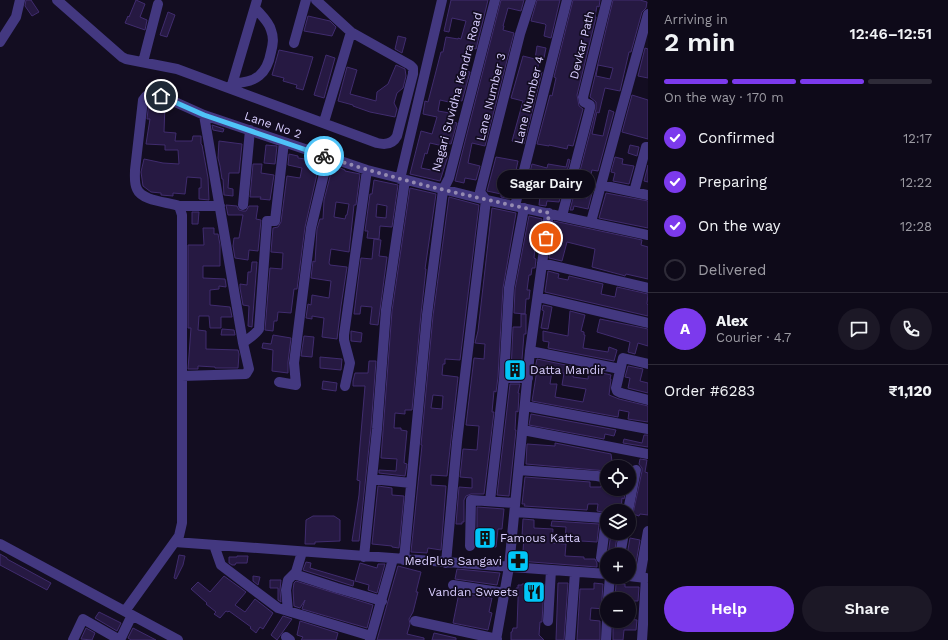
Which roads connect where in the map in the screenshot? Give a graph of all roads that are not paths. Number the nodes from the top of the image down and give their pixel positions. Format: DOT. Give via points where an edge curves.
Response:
graph roads {
  1 [pos="20,0"];
  2 [pos="57,0"];
  3 [pos="306,0"];
  4 [pos="316,0"];
  5 [pos="442,0"];
  6 [pos="495,0"];
  7 [pos="531,0"];
  8 [pos="567,0"];
  9 [pos="607,0"];
  10 [pos="158,4"];
  11 [pos="256,4"];
  12 [pos="648,14"];
  13 [pos="351,32"];
  14 [pos="0,42"];
  15 [pos="294,43"];
  16 [pos="142,62"];
  17 [pos="232,86"];
  18 [pos="204,115"];
  19 [pos="324,122"];
  20 [pos="250,130"];
  21 [pos="284,142"];
  22 [pos="648,147"];
  23 [pos="328,157"];
  24 [pos="367,170"];
  25 [pos="403,180"];
  26 [pos="601,185"];
  27 [pos="443,190"];
  28 [pos="634,192"];
  29 [pos="648,195"];
  30 [pos="486,200"];
  31 [pos="243,205"];
  32 [pos="179,206"];
  33 [pos="220,206"];
  34 [pos="520,207"];
  35 [pos="549,213"];
  36 [pos="562,216"];
  37 [pos="591,222"];
  38 [pos="648,235"];
  39 [pos="542,263"];
  40 [pos="648,288"];
  41 [pos="538,297"];
  42 [pos="648,324"];
  43 [pos="243,343"];
  44 [pos="530,351"];
  45 [pos="648,364"];
  46 [pos="620,369"];
  47 [pos="182,376"];
  48 [pos="504,378"];
  49 [pos="528,378"];
  50 [pos="279,382"];
  51 [pos="345,386"];
  52 [pos="648,400"];
  53 [pos="525,406"];
  54 [pos="648,428"];
  55 [pos="523,430"];
  56 [pos="648,454"];
  57 [pos="519,470"];
  58 [pos="600,477"];
  59 [pos="372,479"];
  60 [pos="411,483"];
  61 [pos="490,501"];
  62 [pos="515,508"];
  63 [pos="648,531"];
  64 [pos="174,542"];
  65 [pos="0,544"];
  66 [pos="214,545"];
  67 [pos="470,546"];
  68 [pos="602,548"];
  69 [pos="302,552"];
  70 [pos="364,557"];
  71 [pos="393,559"];
  72 [pos="404,560"];
  73 [pos="446,563"];
  74 [pos="509,568"];
  75 [pos="551,570"];
  76 [pos="575,572"];
  77 [pos="294,574"];
  78 [pos="600,574"];
  79 [pos="645,577"];
  80 [pos="453,585"];
  81 [pos="505,593"];
  82 [pos="382,601"];
  83 [pos="288,611"];
  84 [pos="128,613"];
  85 [pos="415,621"];
  86 [pos="548,621"];
  87 [pos="607,628"];
  88 [pos="371,638"];
  89 [pos="496,639"];
  90 [pos="73,640"];
  91 [pos="120,640"];
  92 [pos="178,640"];
  93 [pos="570,640"];
  94 [pos="606,640"];
  95 [pos="642,640"];
  1 -- 14 [label="street" via="16,17"];
  2 -- 16 [label="street" via="122,57"];
  3 -- 15 [label="street"];
  4 -- 13 [label="street"];
  5 -- 25 [label="street"];
  6 -- 27 [label="street, Nagari Suvidha Kendra Road" via="449,178"];
  7 -- 30 [label="street, Lane Number 3" via="480,192"];
  8 -- 34 [label="street, Lane Number 4"];
  9 -- 36 [label="street, Devkar Path" via="583,97 590,108"];
  10 -- 16 [label="street"];
  11 -- 17 [label="street"];
  11 -- 17 [label="street" via="271,29 274,41 270,57 264,72 256,78"];
  12 -- 26 [label="street"];
  13 -- 19 [label="street"];
  13 -- 19 [label="street" via="413,68 397,136 392,142 381,144"];
  16 -- 17 [label="street" via="177,69"];
  17 -- 19 [label="street"];
  18 -- 20 [label="street, Lane No 2"];
  18 -- 32 [label="street, Lane No 2" via="155,93 148,94 143,100 135,170 137,190 143,196"];
  18 -- 33 [label="street"];
  20 -- 21 [label="street, Lane No 2"];
  20 -- 31 [label="street"];
  21 -- 23 [label="street, Lane No 2"];
  21 -- 43 [label="street" via="275,221 267,221 259,329"];
  22 -- 28 [label="street"];
  23 -- 24 [label="street, Lane No 2"];
  23 -- 50 [label="street" via="311,228 294,363 296,385"];
  24 -- 25 [label="street, Lane No 2"];
  24 -- 51 [label="street" via="344,335 350,363"];
  25 -- 27 [label="street, Lane No 2"];
  25 -- 59 [label="street" via="386,310"];
  26 -- 28 [label="street"];
  26 -- 37 [label="street"];
  27 -- 30 [label="street, Lane No 2"];
  27 -- 60 [label="street, Nagari Suvidha Kendra Road" via="427,315"];
  28 -- 29 [label="street"];
  30 -- 34 [label="street, Lane No 2"];
  30 -- 73 [label="street" via="457,442"];
  32 -- 33 [label="street"];
  32 -- 47 [label="street" via="182,215"];
  33 -- 43 [label="street"];
  34 -- 35 [label="street, Lane No 2"];
  34 -- 48 [label="street, Lane Number 4" via="509,288"];
  35 -- 36 [label="street, Lane No 2"];
  35 -- 39 [label="street"];
  36 -- 37 [label="street, Lane No 2"];
  37 -- 38 [label="street, Lane No 2"];
  39 -- 40 [label="street"];
  39 -- 41 [label="street"];
  41 -- 42 [label="street"];
  41 -- 44 [label="street"];
  43 -- 47 [label="street" via="249,366 246,374"];
  44 -- 46 [label="street"];
  44 -- 49 [label="street"];
  45 -- 46 [label="street" via="623,358"];
  46 -- 52 [label="street" via="617,391"];
  47 -- 64 [label="street" via="182,523 179,536"];
  48 -- 49 [label="street"];
  48 -- 61 [label="street, Lane Number 4"];
  49 -- 53 [label="street"];
  53 -- 54 [label="street"];
  53 -- 55 [label="street"];
  55 -- 56 [label="street"];
  55 -- 57 [label="street"];
  57 -- 58 [label="street"];
  57 -- 62 [label="street"];
  59 -- 60 [label="street"];
  59 -- 70 [label="street"];
  60 -- 72 [label="street, Nagari Suvidha Kendra Road"];
  61 -- 62 [label="street"];
  61 -- 67 [label="street" via="471,500"];
  62 -- 68 [label="street" via="604,518 606,520"];
  62 -- 74 [label="street"];
  63 -- 79 [label="street"];
  64 -- 66 [label="street"];
  64 -- 84 [label="street"];
  65 -- 84 [label="street"];
  66 -- 69 [label="street"];
  66 -- 83 [label="street" via="221,565 276,607"];
  69 -- 70 [label="street"];
  69 -- 77 [label="street"];
  70 -- 71 [label="street"];
  71 -- 72 [label="street"];
  71 -- 82 [label="street"];
  72 -- 73 [label="street"];
  73 -- 74 [label="street"];
  74 -- 75 [label="street"];
  74 -- 81 [label="street"];
  75 -- 76 [label="street"];
  75 -- 86 [label="street"];
  76 -- 78 [label="street"];
  76 -- 93 [label="street"];
  77 -- 82 [label="street"];
  77 -- 83 [label="street" via="289,577 286,587"];
  79 -- 95 [label="street"];
  80 -- 81 [label="street"];
  81 -- 89 [label="street"];
  82 -- 88 [label="street"];
  83 -- 88 [label="street"];
  84 -- 91 [label="street"];
  84 -- 92 [label="street"];
  85 -- 89 [label="street"];
  87 -- 94 [label="street"];
  90 -- 91 [label="street" via="83,619"];
}
